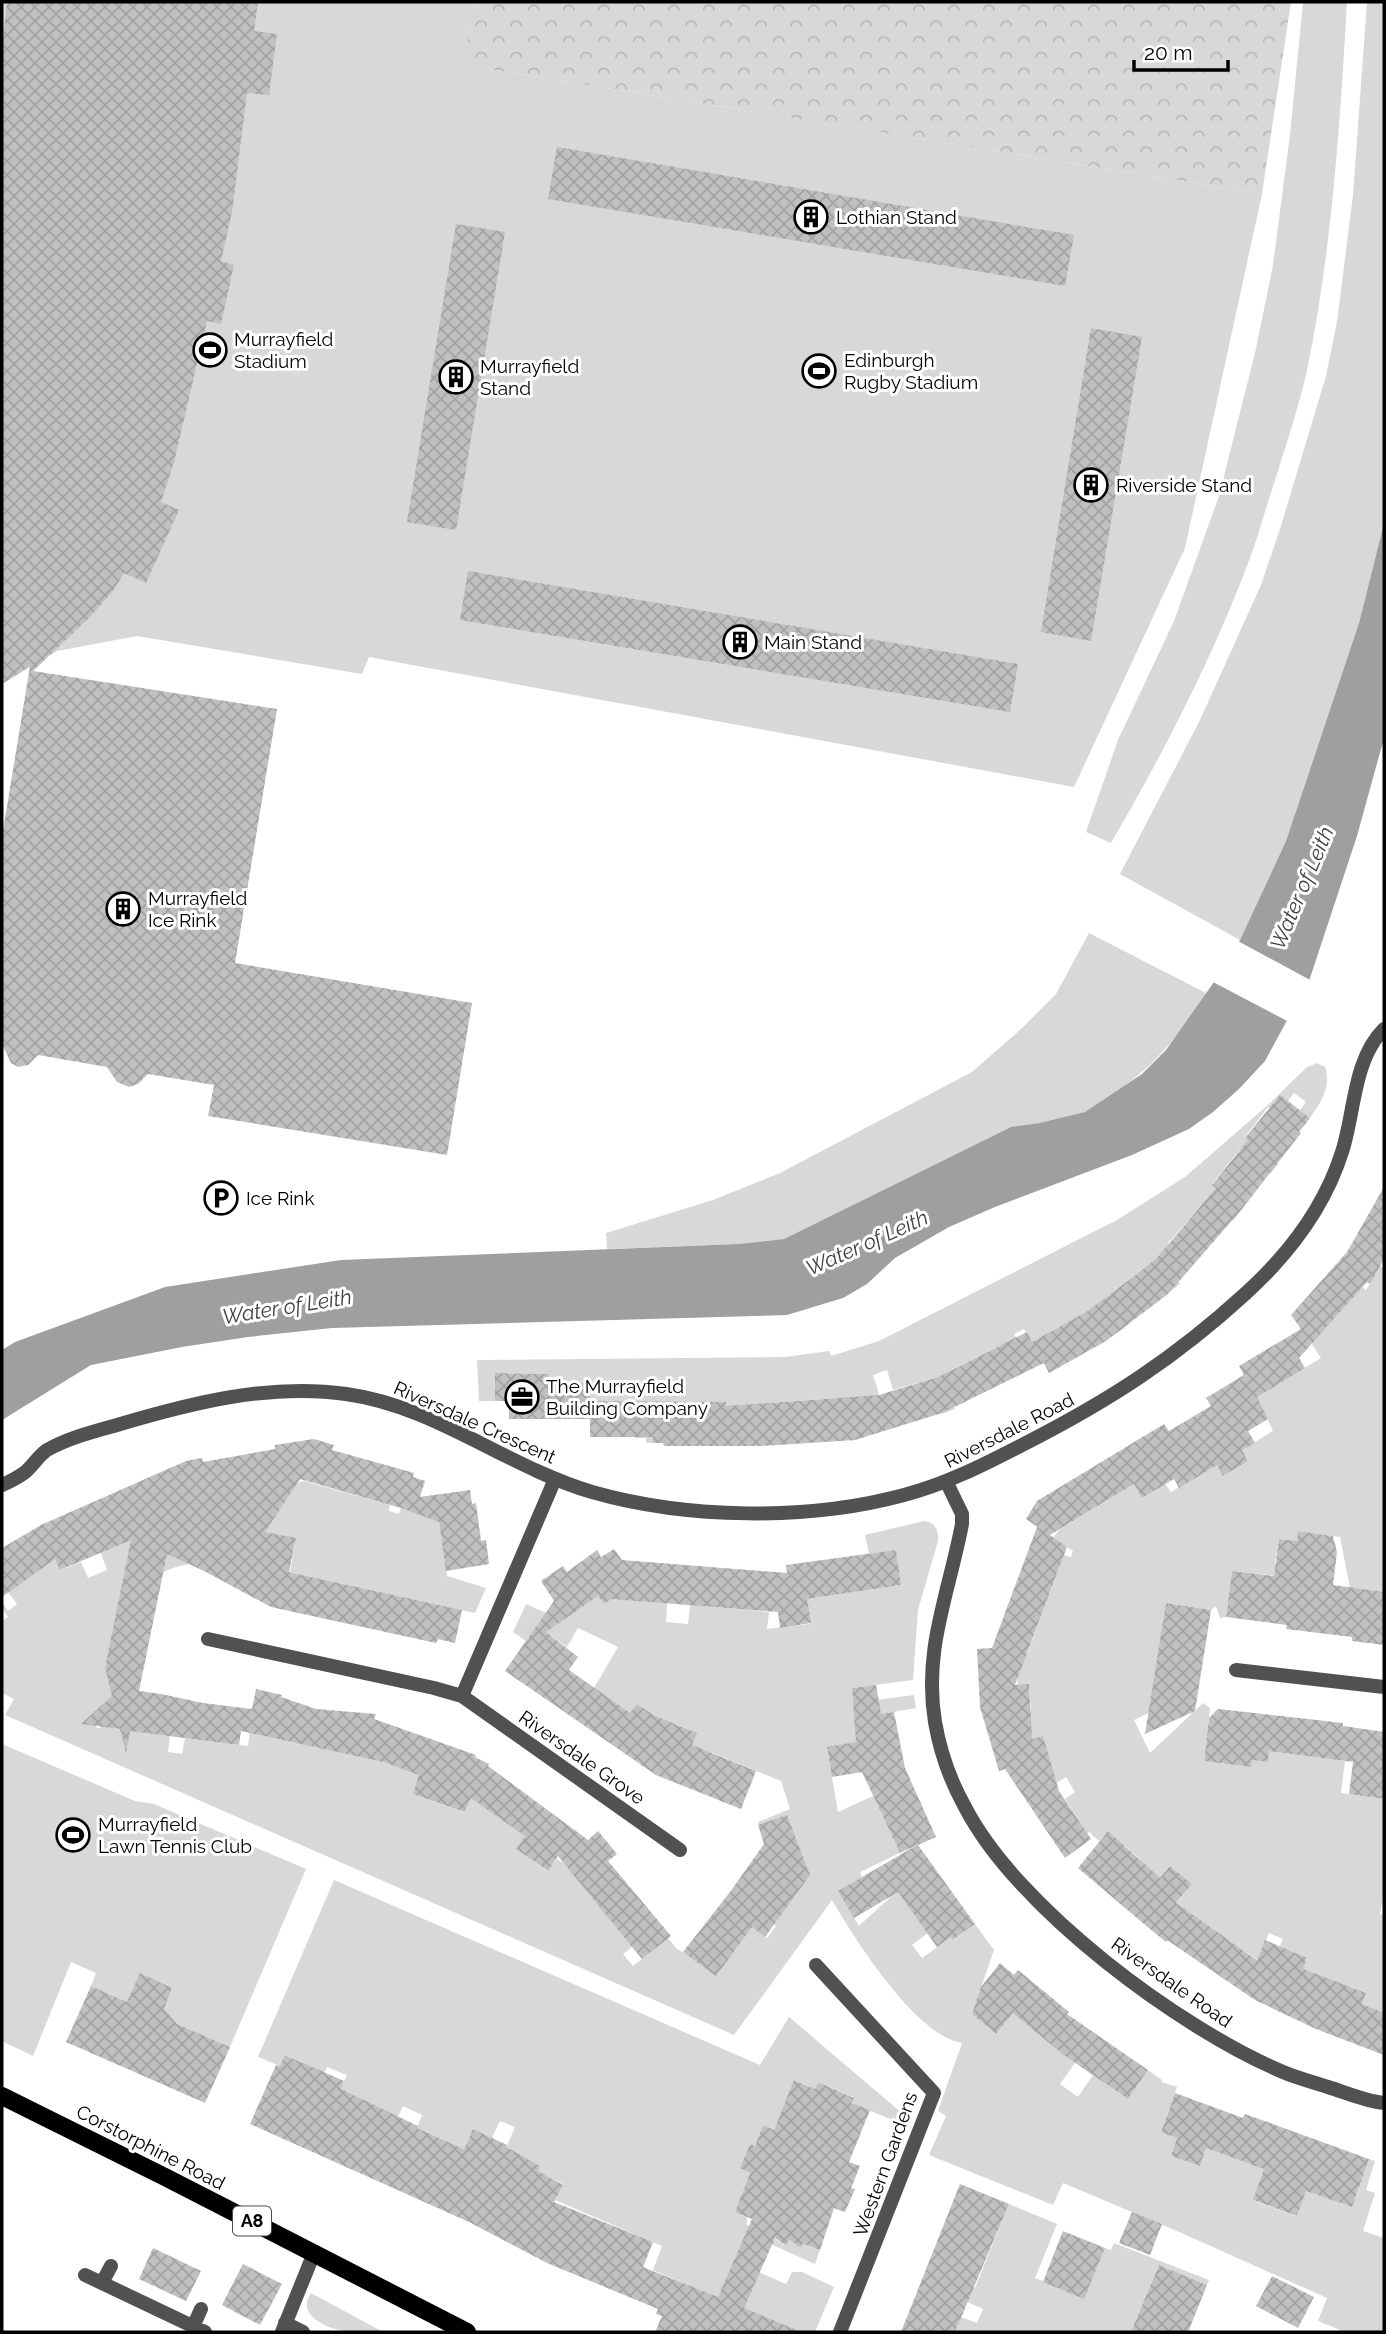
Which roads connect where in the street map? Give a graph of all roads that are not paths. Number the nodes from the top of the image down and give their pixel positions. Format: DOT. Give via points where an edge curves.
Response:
graph roads {
  1 [pos="1384,1029"];
  2 [pos="555,1479"];
  3 [pos="946,1481"];
  4 [pos="2,1485"];
  5 [pos="208,1640"];
  6 [pos="1236,1670"];
  7 [pos="1384,1686"];
  8 [pos="462,1696"];
  9 [pos="680,1850"];
  10 [pos="816,1965"];
  11 [pos="2,2096"];
  12 [pos="1384,2104"];
  13 [pos="314,2253"];
  14 [pos="111,2266"];
  15 [pos="85,2275"];
  16 [pos="102,2283"];
  17 [pos="201,2309"];
  18 [pos="284,2328"];
  19 [pos="199,2329"];
  20 [pos="303,2332"];
  21 [pos="467,2332"];
  22 [pos="840,2332"];
  1 -- 3 [label="street, Riversdale Road" via="1364,1059 1331,1182 1282,1258 1206,1328 1124,1389"];
  2 -- 3 [label="street, Riversdale Crescent" via="655,1505 791,1513 898,1497"];
  2 -- 4 [label="street, Riversdale Crescent" via="406,1408 309,1391 233,1396 121,1423 45,1451 23,1474"];
  2 -- 8 [label="street"];
  3 -- 12 [label="street, Riversdale Road" via="962,1524 935,1639 931,1676 936,1723 965,1808 991,1848 1027,1892 1151,1996 1219,2040 1283,2072"];
  5 -- 8 [label="street, Riversdale Grove"];
  6 -- 7 [label="street"];
  8 -- 9 [label="street, Riversdale Grove"];
  10 -- 22 [label="street, Western Gardens" via="934,2093"];
  11 -- 13 [label="main road, Corstorphine Road / A8"];
  13 -- 18 [label="street"];
  13 -- 21 [label="main road, Corstorphine Road / A8"];
  14 -- 16 [label="street"];
  15 -- 16 [label="street"];
  16 -- 19 [label="street" via="132,2302"];
  17 -- 19 [label="street"];
  18 -- 20 [label="street"];
}
